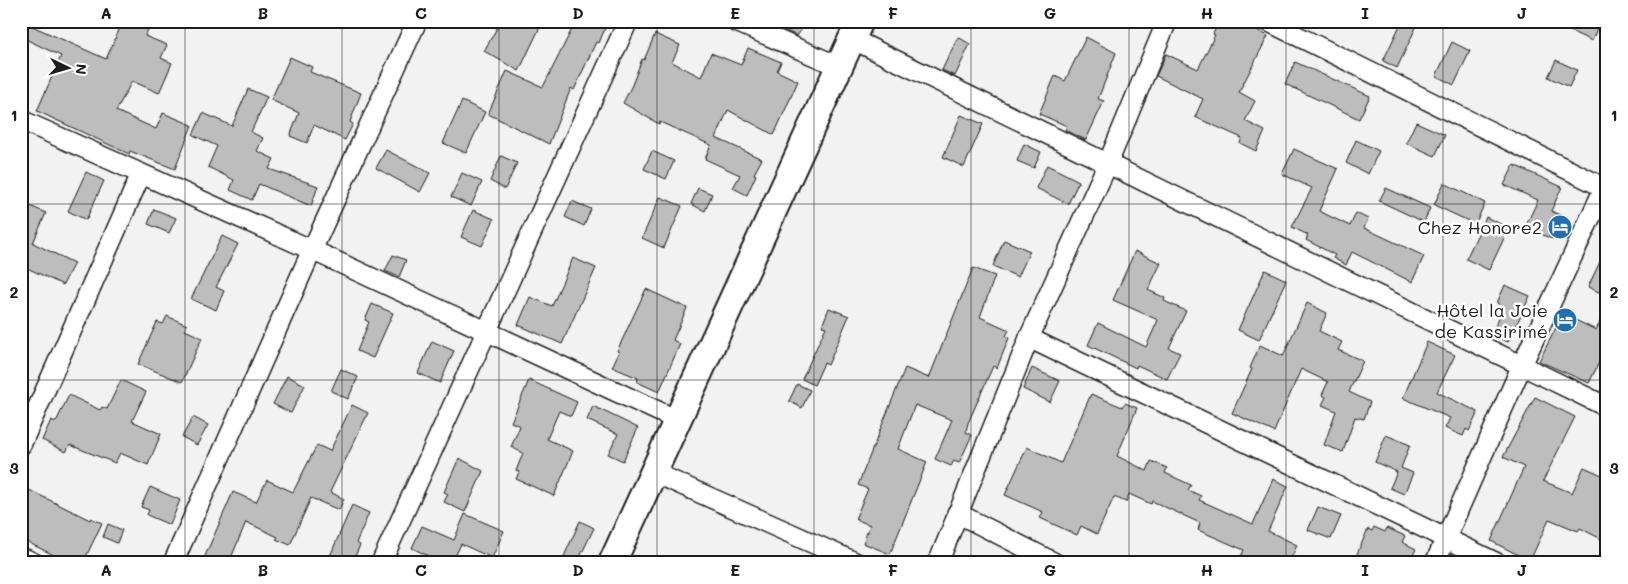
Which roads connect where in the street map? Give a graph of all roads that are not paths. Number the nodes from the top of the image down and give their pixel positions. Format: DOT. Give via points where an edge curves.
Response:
graph roads {
  1 [pos="417,21"];
  2 [pos="628,21"];
  3 [pos="734,21"];
  4 [pos="1167,21"];
  5 [pos="1267,21"];
  6 [pos="856,30"];
  7 [pos="838,66"];
  8 [pos="21,120"];
  9 [pos="1108,163"];
  10 [pos="141,174"];
  11 [pos="1606,186"];
  12 [pos="312,250"];
  13 [pos="487,331"];
  14 [pos="1029,338"];
  15 [pos="1522,365"];
  16 [pos="1607,407"];
  17 [pos="677,420"];
  18 [pos="21,445"];
  19 [pos="655,473"];
  20 [pos="957,513"];
  21 [pos="1447,537"];
  22 [pos="21,557"];
  23 [pos="34,563"];
  24 [pos="173,563"];
  25 [pos="381,563"];
  26 [pos="612,563"];
  27 [pos="857,563"];
  28 [pos="938,563"];
  29 [pos="1055,563"];
  30 [pos="1435,563"];
  31 [pos="1497,563"];
  1 -- 12 [label="street"];
  2 -- 13 [label="street"];
  3 -- 7 [label="street"];
  4 -- 9 [label="street"];
  5 -- 11 [label="street"];
  6 -- 7 [label="street"];
  6 -- 9 [label="street"];
  7 -- 17 [label="street"];
  8 -- 10 [label="street"];
  9 -- 14 [label="street"];
  9 -- 15 [label="street"];
  10 -- 12 [label="street"];
  10 -- 18 [label="street"];
  11 -- 15 [label="street"];
  12 -- 13 [label="street"];
  12 -- 24 [label="street"];
  13 -- 17 [label="street"];
  13 -- 25 [label="street"];
  14 -- 20 [label="street"];
  14 -- 21 [label="street"];
  15 -- 16 [label="street"];
  15 -- 21 [label="street"];
  17 -- 19 [label="street"];
  19 -- 26 [label="street"];
  19 -- 27 [label="street"];
  20 -- 28 [label="street"];
  20 -- 29 [label="street"];
  21 -- 30 [label="street"];
  21 -- 31 [label="street"];
  22 -- 23 [label="street"];
}
